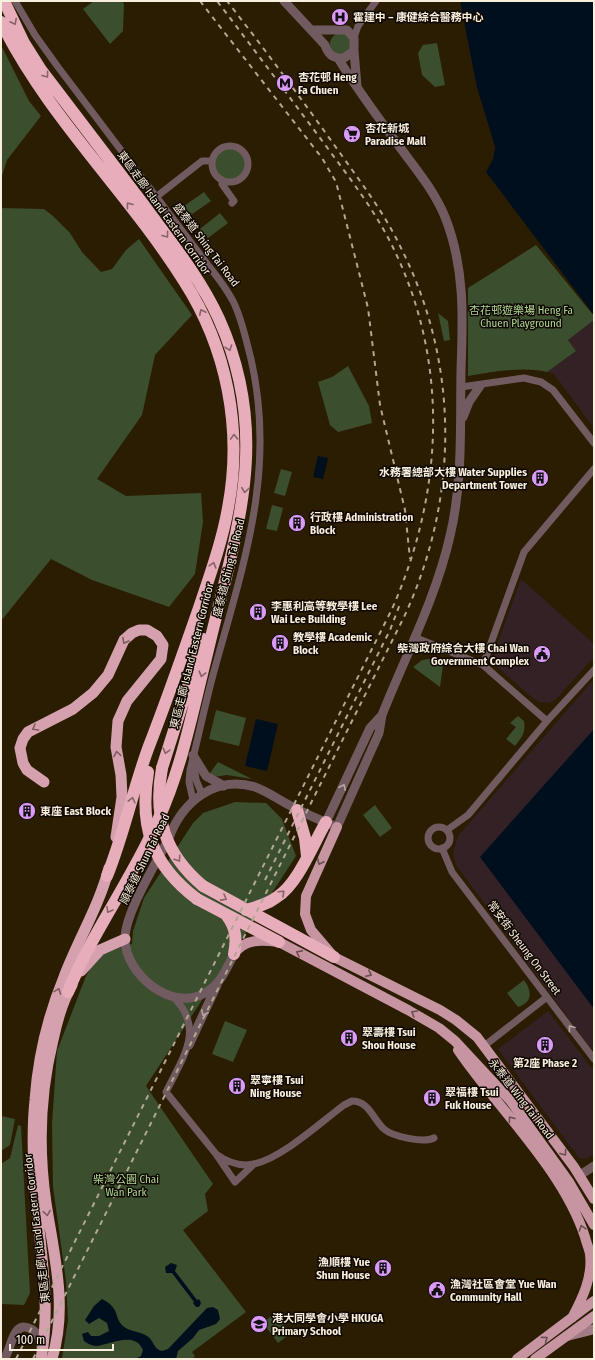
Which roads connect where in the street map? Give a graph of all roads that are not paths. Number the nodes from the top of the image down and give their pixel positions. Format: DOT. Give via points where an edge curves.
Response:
graph roads {
  1 [pos="4,1"];
  2 [pos="15,1"];
  3 [pos="284,1"];
  4 [pos="376,1"];
  5 [pos="1,22"];
  6 [pos="358,26"];
  7 [pos="311,30"];
  8 [pos="347,30"];
  9 [pos="331,31"];
  10 [pos="354,38"];
  11 [pos="325,45"];
  12 [pos="20,46"];
  13 [pos="354,51"];
  14 [pos="338,58"];
  15 [pos="357,86"];
  16 [pos="212,162"];
  17 [pos="222,180"];
  18 [pos="156,197"];
  19 [pos="232,203"];
  20 [pos="480,386"];
  21 [pos="461,387"];
  22 [pos="461,422"];
  23 [pos="594,443"];
  24 [pos="594,470"];
  25 [pos="227,568"];
  26 [pos="414,637"];
  27 [pos="483,664"];
  28 [pos="594,670"];
  29 [pos="174,681"];
  30 [pos="382,715"];
  31 [pos="547,721"];
  32 [pos="193,755"];
  33 [pos="44,782"];
  34 [pos="224,786"];
  35 [pos="202,794"];
  36 [pos="193,800"];
  37 [pos="297,810"];
  38 [pos="326,822"];
  39 [pos="337,827"];
  40 [pos="447,830"];
  41 [pos="442,848"];
  42 [pos="307,856"];
  43 [pos="106,876"];
  44 [pos="246,910"];
  45 [pos="226,915"];
  46 [pos="125,939"];
  47 [pos="279,942"];
  48 [pos="234,954"];
  49 [pos="334,957"];
  50 [pos="219,982"];
  51 [pos="68,992"];
  52 [pos="171,995"];
  53 [pos="547,997"];
  54 [pos="448,1034"];
  55 [pos="189,1045"];
  56 [pos="484,1046"];
  57 [pos="594,1059"];
  58 [pos="434,1138"];
  59 [pos="216,1154"];
  60 [pos="239,1164"];
  61 [pos="254,1164"];
  62 [pos="594,1166"];
  63 [pos="580,1175"];
  64 [pos="242,1176"];
  65 [pos="594,1199"];
  66 [pos="594,1225"];
  67 [pos="592,1255"];
  68 [pos="594,1302"];
  69 [pos="594,1316"];
  70 [pos="572,1318"];
  71 [pos="594,1329"];
  72 [pos="565,1337"];
  73 [pos="4,1359"];
  74 [pos="41,1359"];
  75 [pos="52,1359"];
  76 [pos="517,1359"];
  77 [pos="535,1359"];
  1 -- 12 [label="highway, 東區走廊 Island Eastern Corridor, one-way"];
  2 -- 18 [label="street, 盛泰道 Shing Tai Road" via="35,35"];
  3 -- 7 [label="street"];
  4 -- 6 [label="street"];
  5 -- 12 [label="highway, 東區走廊 Island Eastern Corridor"];
  6 -- 8 [label="street"];
  6 -- 10 [label="street"];
  7 -- 9 [label="street"];
  7 -- 11 [label="street"];
  8 -- 9 [label="street"];
  8 -- 10 [label="street"];
  9 -- 11 [label="street"];
  10 -- 13 [label="street"];
  11 -- 14 [label="street" via="329,54"];
  12 -- 25 [label="highway, 東區走廊 Island Eastern Corridor, one-way" via="41,70 177,250 203,289 219,320 230,348 242,396 247,440 240,518"];
  29 -- 12 [label="highway, 東區走廊 Island Eastern Corridor, one-way" via="228,510 234,450 233,418 226,381 212,336 185,283 45,94"];
  13 -- 14 [label="street" via="347,57"];
  13 -- 15 [label="street"];
  14 -- 15 [label="street"];
  15 -- 21 [label="street" via="425,181 444,216 455,245 462,299"];
  16 -- 17 [label="street" via="213,171"];
  16 -- 17 [label="street" via="217,152 226,146 237,148 246,155 248,166 243,176 233,181"];
  16 -- 18 [label="street" via="206,160 199,164"];
  17 -- 19 [label="street" via="234,201"];
  18 -- 32 [label="street, 盛泰道 Shing Tai Road" via="233,301 254,370 259,417 260,455 256,502 247,553"];
  20 -- 21 [label="street"];
  20 -- 22 [label="street" via="469,402"];
  20 -- 23 [label="street" via="524,378 542,382 553,390"];
  21 -- 22 [label="street"];
  22 -- 26 [label="street" via="459,474 450,537 435,585"];
  24 -- 27 [label="street" via="524,552"];
  25 -- 44 [label="highway, one-way, bridge" via="169,743 162,768 159,808 167,839 183,866 203,886"];
  25 -- 51 [label="highway, 東區走廊 Island Eastern Corridor, one-way" via="168,797 145,847 86,951"];
  26 -- 27 [label="street"];
  26 -- 30 [label="street"];
  27 -- 31 [label="street"];
  28 -- 31 [label="street"];
  43 -- 29 [label="highway, 東區走廊 Island Eastern Corridor, one-way" via="123,832 143,762"];
  29 -- 45 [label="highway, bridge" via="148,772 144,809 151,842 167,871 178,883 197,899"];
  38 -- 30 [label="street, one-way" via="370,728"];
  30 -- 39 [label="street" via="379,733"];
  31 -- 40 [label="street" via="468,815"];
  32 -- 34 [label="street" via="206,776"];
  32 -- 35 [label="street, 盛泰道 Shing Tai Road" via="196,780"];
  32 -- 36 [label="street, 盛泰道 Shing Tai Road" via="189,782"];
  43 -- 33 [label="highway, one-way" via="116,837 122,797 116,747 117,727 127,701 163,656 162,645 154,634 142,630 134,631 124,640 112,668 93,693 73,709 35,727 25,736 20,748 23,762 27,770"];
  34 -- 35 [label="street, 順泰道 Shun Tai Road"];
  34 -- 37 [label="street, 順泰道 Shun Tai Road" via="253,787"];
  35 -- 36 [label="street, 順泰道 Shun Tai Road"];
  36 -- 46 [label="street, 順泰道 Shun Tai Road" via="174,824 133,908"];
  37 -- 38 [label="street, 順泰道 Shun Tai Road"];
  37 -- 42 [label="highway"];
  38 -- 39 [label="street, 順泰道 Shun Tai Road"];
  38 -- 42 [label="highway"];
  39 -- 49 [label="main road, one-way" via="308,888 304,906 311,930"];
  40 -- 41 [label="street" via="450,841"];
  40 -- 41 [label="street" via="441,827 434,828 428,836 431,846"];
  41 -- 53 [label="street, 常安街 Sheung On Street" via="452,872"];
  44 -- 42 [label="highway, one-way" via="268,903 279,896 290,885"];
  74 -- 43 [label="highway, 東區走廊 Island Eastern Corridor, one-way" via="45,1337 46,1303 33,1155 36,1081 57,995"];
  44 -- 49 [label="highway"];
  45 -- 47 [label="highway"];
  45 -- 48 [label="highway" via="234,929"];
  46 -- 51 [label="highway" via="106,946 94,955"];
  46 -- 52 [label="street, 順泰道 Shun Tai Road" via="128,956 141,978"];
  47 -- 48 [label="main road" via="248,942"];
  54 -- 47 [label="main road, 永泰道 Wing Tai Road, one-way"];
  48 -- 50 [label="street"];
  49 -- 56 [label="main road, 永泰道 Wing Tai Road, one-way" via="449,1014 464,1025"];
  50 -- 52 [label="street, 順泰道 Shun Tai Road" via="196,997"];
  50 -- 55 [label="street, one-way"];
  51 -- 75 [label="highway, 東區走廊 Island Eastern Corridor, one-way" via="48,1057 41,1115 42,1174 60,1300 58,1332"];
  52 -- 55 [label="street" via="185,1011 188,1019"];
  53 -- 56 [label="street"];
  57 -- 53 [label="street, 常安街 Sheung On Street, one-way"];
  54 -- 66 [label="main road, 永泰道 Wing Tai Road" via="510,1100 561,1170"];
  67 -- 54 [label="main road, one-way" via="578,1216 557,1180"];
  55 -- 59 [label="street" via="166,1092"];
  56 -- 63 [label="main road, 永泰道 Wing Tai Road, one-way"];
  58 -- 61 [label="street" via="420,1141 388,1131 365,1105 357,1101 348,1102 283,1150"];
  59 -- 60 [label="street" via="228,1162"];
  59 -- 64 [label="street" via="235,1182"];
  60 -- 61 [label="street"];
  60 -- 64 [label="street" via="244,1169"];
  61 -- 64 [label="street"];
  62 -- 63 [label="street"];
  63 -- 65 [label="main road, 永泰道 Wing Tai Road"];
  67 -- 70 [label="main road" via="585,1291"];
  68 -- 70 [label="main road"];
  69 -- 72 [label="main road"];
  76 -- 70 [label="main road, one-way"];
  71 -- 72 [label="main road"];
  72 -- 77 [label="main road"];
  73 -- 74 [label="street" via="9,1352 14,1334 18,1330 30,1328 38,1335"];
}
